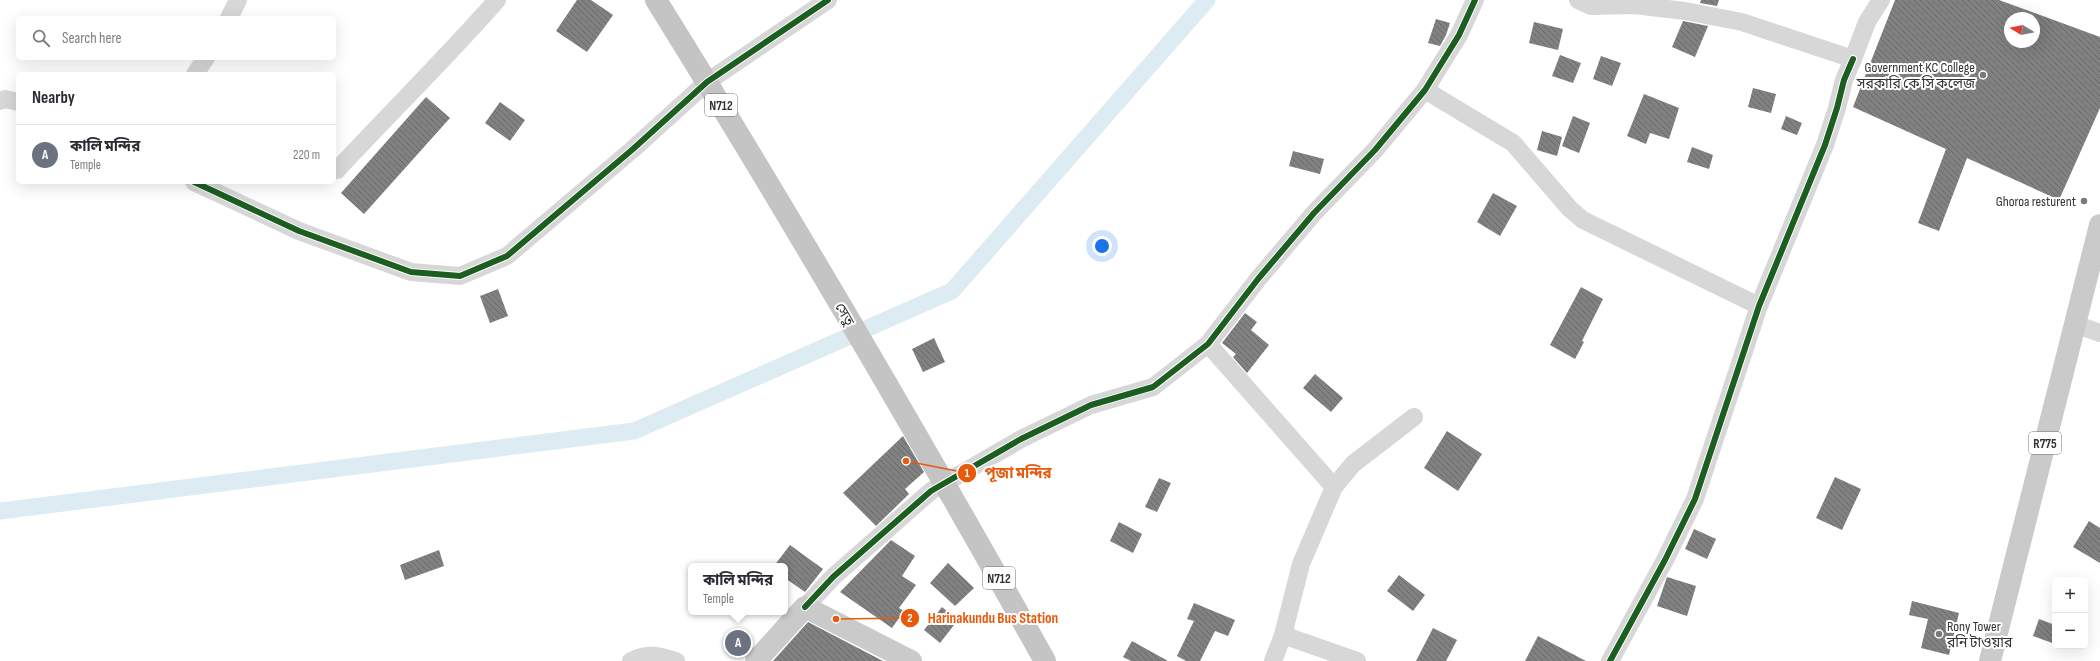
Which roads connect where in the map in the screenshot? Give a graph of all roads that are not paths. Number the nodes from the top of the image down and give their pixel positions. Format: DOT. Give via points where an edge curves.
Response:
graph roads {
  1 [pos="238,0"];
  2 [pos="497,0"];
  3 [pos="656,0"];
  4 [pos="828,0"];
  5 [pos="1474,0"];
  6 [pos="1578,0"];
  7 [pos="1881,0"];
  8 [pos="230,16"];
  9 [pos="1853,59"];
  10 [pos="205,60"];
  11 [pos="197,72"];
  12 [pos="706,82"];
  13 [pos="1425,90"];
  14 [pos="0,101"];
  15 [pos="16,102"];
  16 [pos="337,170"];
  17 [pos="198,184"];
  18 [pos="2100,225"];
  19 [pos="2100,274"];
  20 [pos="1759,306"];
  21 [pos="2093,331"];
  22 [pos="1208,344"];
  23 [pos="1414,417"];
  24 [pos="1334,487"];
  25 [pos="805,607"];
  26 [pos="1283,635"];
  27 [pos="631,661"];
  28 [pos="676,661"];
  29 [pos="756,661"];
  30 [pos="912,661"];
  31 [pos="1045,661"];
  32 [pos="1273,661"];
  33 [pos="1357,661"];
  34 [pos="1610,661"];
  35 [pos="1990,661"];
  36 [pos="2003,661"];
  1 -- 8 [label="street"];
  2 -- 16 [label="street" via="452,51"];
  3 -- 12 [label="highway, N712"];
  4 -- 12 [label="street"];
  5 -- 13 [label="street" via="1459,35"];
  6 -- 9 [label="street" via="1591,6 1634,5 1685,11 1742,22"];
  7 -- 9 [label="street" via="1867,22"];
  9 -- 20 [label="street" via="1844,80 1825,145"];
  10 -- 11 [label="street"];
  12 -- 17 [label="street" via="507,256 460,276 411,272 299,231"];
  12 -- 31 [label="highway, সেতু / N712" via="952,495"];
  13 -- 20 [label="street" via="1513,142 1570,209 1584,220"];
  13 -- 22 [label="street" via="1375,150 1304,225"];
  14 -- 15 [label="street" via="5,99"];
  18 -- 35 [label="main road, R775"];
  19 -- 21 [label="main road, R775"];
  20 -- 34 [label="street" via="1695,498 1665,560"];
  21 -- 36 [label="main road, R775"];
  22 -- 24 [label="street"];
  22 -- 25 [label="street" via="1154,387 1091,405 1021,439 931,491 833,577"];
  23 -- 24 [label="street" via="1353,464"];
  24 -- 26 [label="street" via="1301,564"];
  25 -- 29 [label="main road"];
  25 -- 30 [label="main road"];
  26 -- 32 [label="street"];
  26 -- 33 [label="street"];
  27 -- 28 [label="street" via="648,655 657,655"];
}
